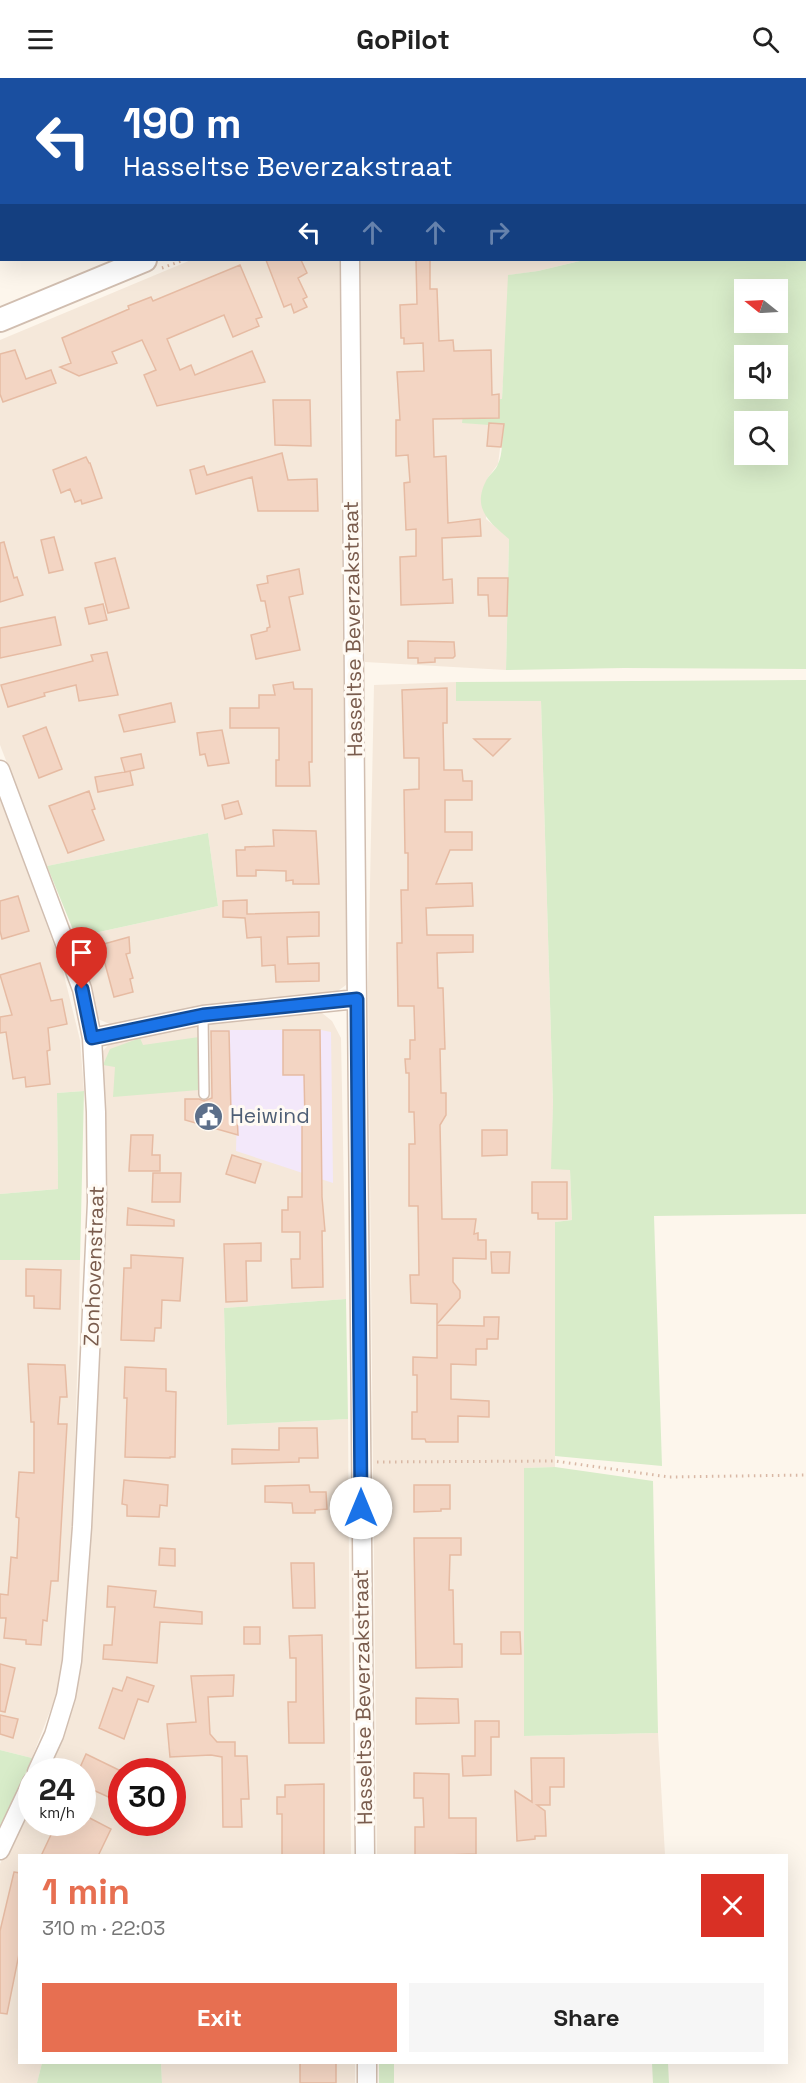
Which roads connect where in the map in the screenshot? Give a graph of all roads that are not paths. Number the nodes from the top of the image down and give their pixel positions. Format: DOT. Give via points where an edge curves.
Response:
graph roads {
  1 [pos="143,261"];
  2 [pos="350,261"];
  3 [pos="0,320"];
  4 [pos="0,770"];
  5 [pos="357,999"];
  6 [pos="203,1015"];
  7 [pos="92,1038"];
  8 [pos="204,1094"];
  9 [pos="43,1758"];
  10 [pos="18,1812"];
  11 [pos="0,1850"];
  12 [pos="365,1854"];
  13 [pos="367,2064"];
  14 [pos="367,2083"];
  1 -- 3 [label="street"];
  2 -- 5 [label="street, Hasseltse Beverzakstraat"];
  4 -- 7 [label="street, Zonhovenstraat" via="82,989"];
  5 -- 6 [label="street"];
  5 -- 12 [label="street, Hasseltse Beverzakstraat"];
  6 -- 7 [label="street"];
  6 -- 8 [label="lane"];
  7 -- 9 [label="street, Zonhovenstraat" via="97,1202 82,1527 66,1696"];
  10 -- 11 [label="street"];
  13 -- 14 [label="street"];
}
